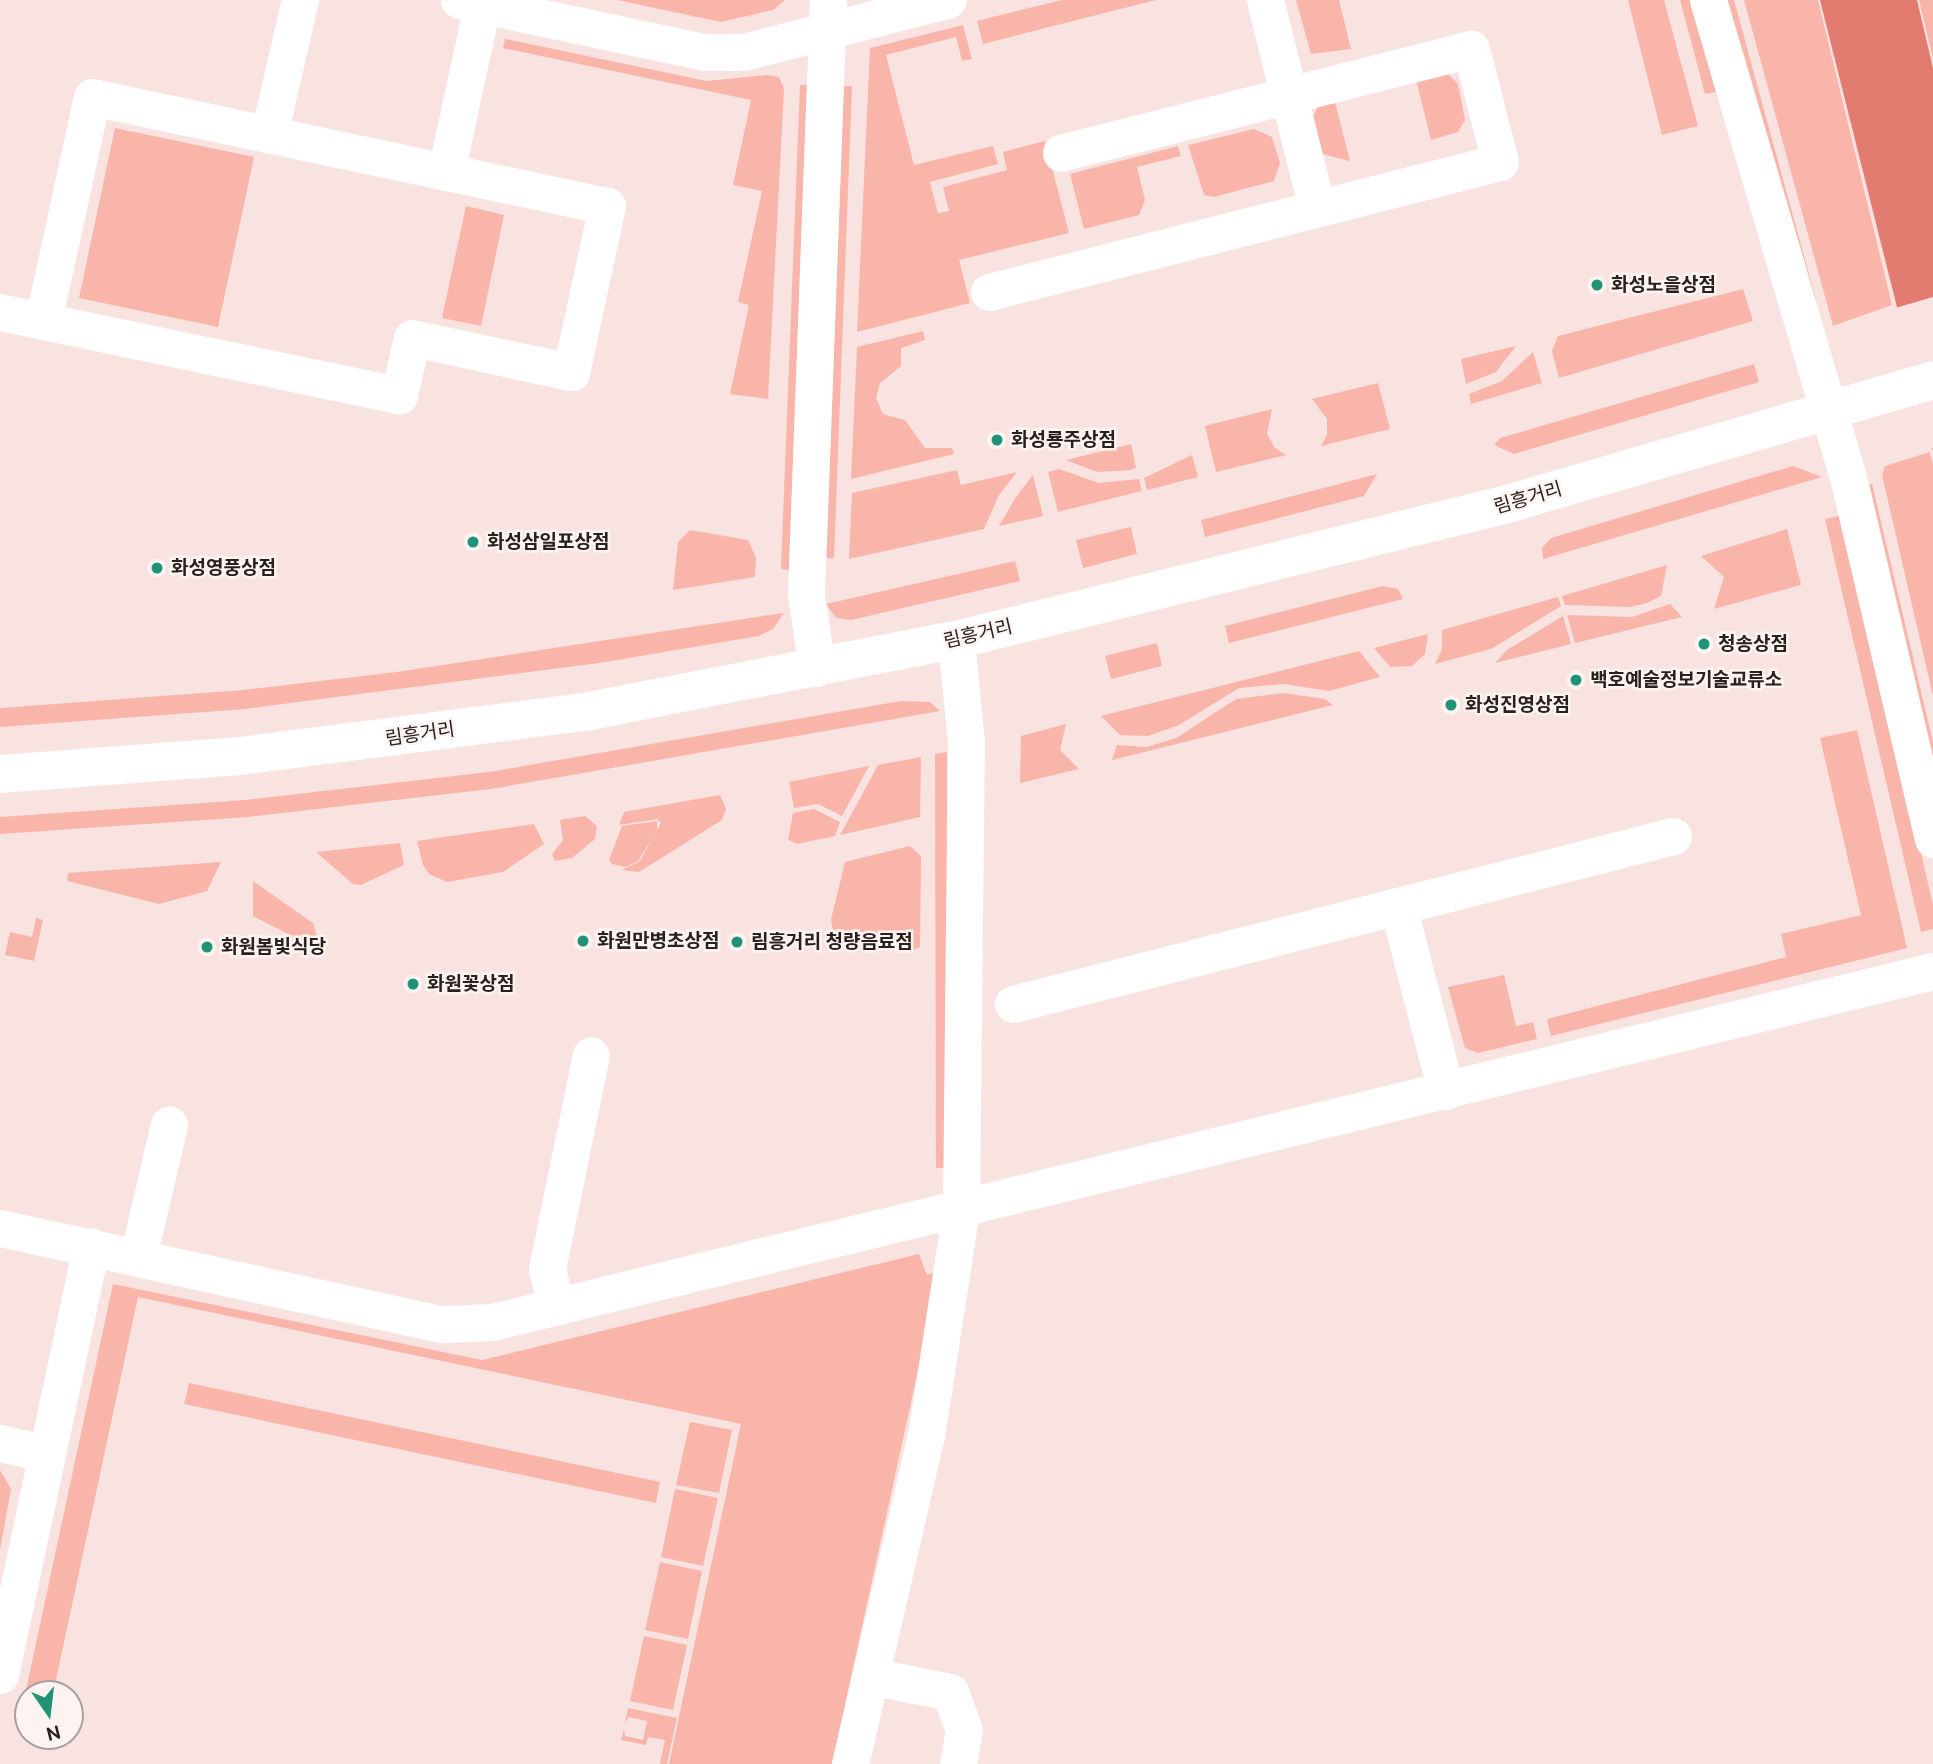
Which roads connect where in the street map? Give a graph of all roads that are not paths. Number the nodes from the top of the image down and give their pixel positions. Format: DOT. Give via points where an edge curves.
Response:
graph roads {
  1 [pos="300,0"];
  2 [pos="947,0"];
  3 [pos="1265,0"];
  4 [pos="1708,0"];
  5 [pos="471,3"];
  6 [pos="828,15"];
  7 [pos="1289,96"];
  8 [pos="269,134"];
  9 [pos="1061,153"];
  10 [pos="446,172"];
  11 [pos="1317,208"];
  12 [pos="989,292"];
  13 [pos="0,312"];
  14 [pos="43,321"];
  15 [pos="1933,380"];
  16 [pos="1826,412"];
  17 [pos="956,640"];
  18 [pos="817,668"];
  19 [pos="0,774"];
  20 [pos="1673,836"];
  21 [pos="1933,839"];
  22 [pos="1398,906"];
  23 [pos="1933,971"];
  24 [pos="1013,1004"];
  25 [pos="591,1055"];
  26 [pos="1446,1091"];
  27 [pos="169,1125"];
  28 [pos="961,1211"];
  29 [pos="0,1228"];
  30 [pos="91,1247"];
  31 [pos="138,1257"];
  32 [pos="556,1307"];
  33 [pos="0,1443"];
  34 [pos="44,1453"];
  35 [pos="0,1675"];
  36 [pos="870,1676"];
  37 [pos="850,1764"];
  38 [pos="958,1764"];
  1 -- 8 [label="street"];
  2 -- 6 [label="street"];
  3 -- 7 [label="street"];
  4 -- 16 [label="street"];
  5 -- 6 [label="street" via="703,52 743,52"];
  5 -- 10 [label="street"];
  6 -- 18 [label="street" via="806,594"];
  7 -- 9 [label="street"];
  7 -- 11 [label="street"];
  7 -- 11 [label="street" via="1471,49 1497,149 1500,162"];
  8 -- 10 [label="street"];
  8 -- 14 [label="street" via="92,97"];
  10 -- 14 [label="street" via="607,206 571,372 412,338 399,395"];
  11 -- 12 [label="street"];
  13 -- 14 [label="street"];
  15 -- 16 [label="main road, 림흥거리"];
  16 -- 17 [label="main road, 림흥거리" via="1507,504"];
  16 -- 21 [label="street" via="1849,481"];
  17 -- 18 [label="main road, 림흥거리"];
  17 -- 28 [label="street" via="967,742"];
  18 -- 19 [label="main road, 림흥거리" via="583,712 395,738 228,757"];
  20 -- 22 [label="street"];
  22 -- 24 [label="street"];
  22 -- 26 [label="street"];
  23 -- 26 [label="street"];
  25 -- 32 [label="street" via="547,1269"];
  26 -- 28 [label="street"];
  27 -- 31 [label="street"];
  28 -- 32 [label="street"];
  28 -- 36 [label="street" via="926,1436"];
  29 -- 30 [label="street"];
  30 -- 31 [label="street"];
  30 -- 34 [label="street"];
  31 -- 32 [label="street" via="442,1324 492,1322"];
  33 -- 34 [label="street"];
  34 -- 35 [label="street"];
  36 -- 37 [label="street"];
  36 -- 38 [label="street" via="950,1692 964,1730"];
}
